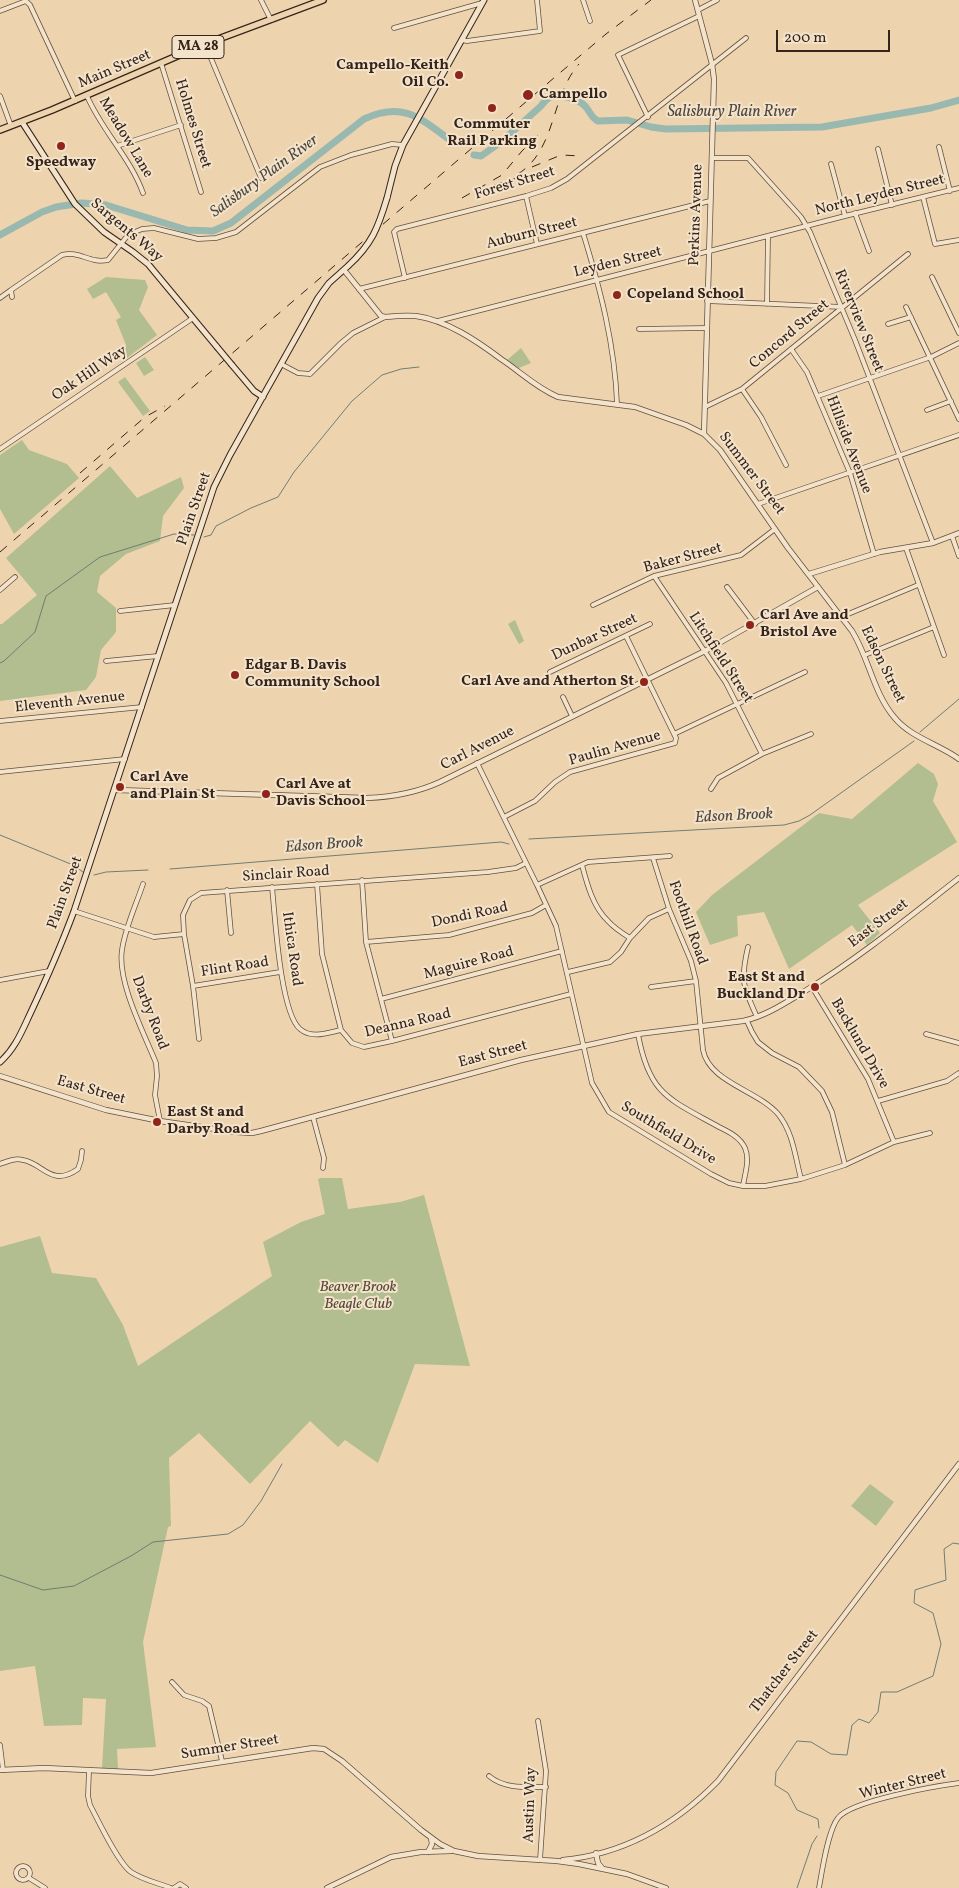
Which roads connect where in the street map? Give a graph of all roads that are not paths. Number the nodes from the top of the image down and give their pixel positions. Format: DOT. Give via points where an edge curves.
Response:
graph roads {
  1 [pos="261,0"];
  2 [pos="323,0"];
  3 [pos="537,0"];
  4 [pos="583,0"];
  5 [pos="717,0"];
  6 [pos="26,1"];
  7 [pos="483,1"];
  8 [pos="696,5"];
  9 [pos="0,11"];
  10 [pos="699,16"];
  11 [pos="271,20"];
  12 [pos="590,20"];
  13 [pos="394,28"];
  14 [pos="746,38"];
  15 [pos="462,40"];
  16 [pos="205,44"];
  17 [pos="161,63"];
  18 [pos="712,64"];
  19 [pos="0,96"];
  20 [pos="87,96"];
  21 [pos="75,101"];
  22 [pos="648,116"];
  23 [pos="22,122"];
  24 [pos="182,125"];
  25 [pos="11,126"];
  26 [pos="0,130"];
  27 [pos="118,146"];
  28 [pos="403,146"];
  29 [pos="939,147"];
  30 [pos="878,149"];
  31 [pos="712,158"];
  32 [pos="832,164"];
  33 [pos="261,178"];
  34 [pos="959,188"];
  35 [pos="950,190"];
  36 [pos="143,192"];
  37 [pos="202,192"];
  38 [pos="526,196"];
  39 [pos="923,197"];
  40 [pos="710,200"];
  41 [pos="892,205"];
  42 [pos="855,213"];
  43 [pos="844,216"];
  44 [pos="807,226"];
  45 [pos="583,233"];
  46 [pos="768,236"];
  47 [pos="959,240"];
  48 [pos="122,244"];
  49 [pos="537,244"];
  50 [pos="708,251"];
  51 [pos="869,251"];
  52 [pos="908,254"];
  53 [pos="346,268"];
  54 [pos="932,277"];
  55 [pos="405,278"];
  56 [pos="597,280"];
  57 [pos="359,289"];
  58 [pos="11,290"];
  59 [pos="12,297"];
  60 [pos="0,298"];
  61 [pos="707,302"];
  62 [pos="767,304"];
  63 [pos="842,307"];
  64 [pos="906,307"];
  65 [pos="385,317"];
  66 [pos="193,318"];
  67 [pos="911,318"];
  68 [pos="436,322"];
  69 [pos="888,324"];
  70 [pos="707,328"];
  71 [pos="639,329"];
  72 [pos="959,333"];
  73 [pos="959,343"];
  74 [pos="791,349"];
  75 [pos="931,357"];
  76 [pos="281,364"];
  77 [pos="869,377"];
  78 [pos="742,389"];
  79 [pos="263,396"];
  80 [pos="818,396"];
  81 [pos="951,401"];
  82 [pos="617,404"];
  83 [pos="705,407"];
  84 [pos="927,410"];
  85 [pos="959,419"];
  86 [pos="704,434"];
  87 [pos="959,435"];
  88 [pos="0,449"];
  89 [pos="899,455"];
  90 [pos="786,465"];
  91 [pos="850,473"];
  92 [pos="758,504"];
  93 [pos="775,529"];
  94 [pos="959,533"];
  95 [pos="952,536"];
  96 [pos="933,543"];
  97 [pos="906,548"];
  98 [pos="874,554"];
  99 [pos="959,556"];
  100 [pos="809,574"];
  101 [pos="654,576"];
  102 [pos="15,577"];
  103 [pos="918,585"];
  104 [pos="727,587"];
  105 [pos="818,587"];
  106 [pos="0,590"];
  107 [pos="176,605"];
  108 [pos="593,605"];
  109 [pos="120,611"];
  110 [pos="841,617"];
  111 [pos="650,624"];
  112 [pos="755,624"];
  113 [pos="934,627"];
  114 [pos="626,636"];
  115 [pos="705,651"];
  116 [pos="160,655"];
  117 [pos="865,655"];
  118 [pos="944,655"];
  119 [pos="106,661"];
  120 [pos="550,672"];
  121 [pos="804,672"];
  122 [pos="648,680"];
  123 [pos="563,697"];
  124 [pos="738,704"];
  125 [pos="142,707"];
  126 [pos="572,716"];
  127 [pos="0,722"];
  128 [pos="674,734"];
  129 [pos="811,734"];
  130 [pos="762,754"];
  131 [pos="125,759"];
  132 [pos="959,759"];
  133 [pos="477,763"];
  134 [pos="0,772"];
  135 [pos="711,789"];
  136 [pos="116,790"];
  137 [pos="504,817"];
  138 [pos="670,856"];
  139 [pos="653,858"];
  140 [pos="526,863"];
  141 [pos="582,864"];
  142 [pos="959,878"];
  143 [pos="362,880"];
  144 [pos="143,884"];
  145 [pos="316,884"];
  146 [pos="537,885"];
  147 [pos="272,887"];
  148 [pos="227,890"];
  149 [pos="546,905"];
  150 [pos="669,910"];
  151 [pos="74,912"];
  152 [pos="128,929"];
  153 [pos="230,933"];
  154 [pos="184,934"];
  155 [pos="630,938"];
  156 [pos="366,942"];
  157 [pos="748,947"];
  158 [pos="562,951"];
  159 [pos="50,971"];
  160 [pos="280,972"];
  161 [pos="568,972"];
  162 [pos="0,980"];
  163 [pos="696,981"];
  164 [pos="193,986"];
  165 [pos="651,987"];
  166 [pos="812,987"];
  167 [pos="571,994"];
  168 [pos="382,999"];
  169 [pos="756,1017"];
  170 [pos="747,1021"];
  171 [pos="701,1026"];
  172 [pos="341,1030"];
  173 [pos="638,1034"];
  174 [pos="926,1034"];
  175 [pos="199,1039"];
  176 [pos="392,1042"];
  177 [pos="959,1043"];
  178 [pos="583,1046"];
  179 [pos="0,1062"];
  180 [pos="959,1073"];
  181 [pos="0,1076"];
  182 [pos="878,1101"];
  183 [pos="313,1117"];
  184 [pos="160,1121"];
  185 [pos="930,1133"];
  186 [pos="894,1142"];
  187 [pos="82,1151"];
  188 [pos="0,1164"];
  189 [pos="845,1165"];
  190 [pos="323,1168"];
  191 [pos="801,1179"];
  192 [pos="743,1186"];
  193 [pos="959,1464"];
  194 [pos="172,1682"];
  195 [pos="538,1721"];
  196 [pos="0,1745"];
  197 [pos="222,1762"];
  198 [pos="2,1770"];
  199 [pos="89,1771"];
  200 [pos="488,1776"];
  201 [pos="959,1783"];
  202 [pos="546,1787"];
  203 [pos="431,1838"];
  204 [pos="454,1851"];
  205 [pos="428,1852"];
  206 [pos="596,1853"];
  207 [pos="590,1855"];
  208 [pos="540,1860"];
  209 [pos="557,1861"];
  210 [pos="593,1867"];
  211 [pos="603,1869"];
  212 [pos="29,1878"];
  213 [pos="45,1888"];
  214 [pos="173,1888"];
  215 [pos="186,1888"];
  216 [pos="327,1888"];
  217 [pos="666,1888"];
  218 [pos="818,1888"];
  1 -- 11 [label="street"];
  2 -- 11 [label="main road, Main Street / MA 28"];
  3 -- 15 [label="street" via="540,31"];
  4 -- 12 [label="street"];
  5 -- 8 [label="street"];
  6 -- 9 [label="street"];
  6 -- 21 [label="street"];
  7 -- 13 [label="street"];
  7 -- 15 [label="main road, Plain Street"];
  8 -- 10 [label="street, Perkins Avenue"];
  10 -- 18 [label="street, Perkins Avenue"];
  10 -- 22 [label="street" via="618,55"];
  11 -- 16 [label="main road, Main Street / MA 28"];
  14 -- 18 [label="street, Forest Street"];
  15 -- 28 [label="main road, Plain Street"];
  16 -- 17 [label="main road, Main Street / MA 28"];
  16 -- 33 [label="street"];
  17 -- 20 [label="main road, Main Street / MA 28"];
  17 -- 24 [label="street, Holmes Street"];
  18 -- 22 [label="street, Forest Street"];
  18 -- 31 [label="street, Perkins Avenue"];
  19 -- 25 [label="street"];
  20 -- 21 [label="main road, Main Street / MA 28"];
  20 -- 27 [label="street, Meadow Lane"];
  21 -- 23 [label="main road, Main Street / MA 28"];
  22 -- 38 [label="street, Forest Street" via="567,179"];
  23 -- 25 [label="main road, Main Street / MA 28"];
  23 -- 48 [label="main road, Sargents Way" via="83,213"];
  24 -- 27 [label="street"];
  24 -- 37 [label="street, Holmes Street"];
  25 -- 26 [label="main road, Main Street / MA 28"];
  27 -- 36 [label="street, Meadow Lane"];
  28 -- 48 [label="street" via="392,144 320,167 246,226 226,236 198,240 146,228 128,235"];
  28 -- 53 [label="main road, Plain Street, bridge" via="379,226 361,254"];
  29 -- 35 [label="street"];
  30 -- 41 [label="street"];
  31 -- 40 [label="street, Perkins Avenue"];
  31 -- 44 [label="street, Riverview Street" via="748,158"];
  32 -- 43 [label="street"];
  34 -- 35 [label="street, North Leyden Street"];
  35 -- 39 [label="street, North Leyden Street"];
  38 -- 49 [label="street"];
  38 -- 55 [label="street, Forest Street" via="397,229 394,232"];
  39 -- 41 [label="street, North Leyden Street"];
  39 -- 47 [label="street" via="935,244"];
  40 -- 45 [label="street, Auburn Street"];
  40 -- 50 [label="street, Perkins Avenue"];
  41 -- 42 [label="street, North Leyden Street"];
  42 -- 43 [label="street, North Leyden Street"];
  42 -- 51 [label="street"];
  43 -- 44 [label="street, North Leyden Street"];
  44 -- 46 [label="street, Leyden Street"];
  44 -- 63 [label="street, Riverview Street"];
  45 -- 49 [label="street, Auburn Street"];
  45 -- 56 [label="street"];
  46 -- 50 [label="street, Leyden Street"];
  46 -- 62 [label="street"];
  48 -- 58 [label="street" via="108,260 90,260 68,253 62,255"];
  48 -- 66 [label="main road, Sargents Way" via="157,274"];
  49 -- 55 [label="street, Auburn Street"];
  50 -- 56 [label="street, Leyden Street"];
  50 -- 61 [label="street, Perkins Avenue"];
  52 -- 63 [label="street, Concord Street"];
  53 -- 57 [label="street"];
  53 -- 76 [label="main road, Plain Street" via="320,294"];
  54 -- 72 [label="street"];
  55 -- 57 [label="street, Auburn Street"];
  56 -- 68 [label="street, Leyden Street"];
  56 -- 82 [label="street" via="608,327"];
  57 -- 65 [label="street" via="377,313"];
  58 -- 59 [label="street"];
  58 -- 60 [label="street"];
  61 -- 62 [label="street"];
  61 -- 70 [label="street, Perkins Avenue"];
  62 -- 63 [label="street"];
  63 -- 74 [label="street, Concord Street"];
  63 -- 77 [label="street, Riverview Street"];
  64 -- 67 [label="street"];
  65 -- 68 [label="street, Summer Street" via="417,316"];
  65 -- 76 [label="street, Summer Street" via="353,333 312,373 301,374"];
  66 -- 79 [label="main road, Sargents Way, bridge" via="254,391"];
  66 -- 88 [label="street, Oak Hill Way"];
  67 -- 69 [label="street"];
  67 -- 75 [label="street"];
  68 -- 82 [label="street, Summer Street" via="476,342 548,393"];
  70 -- 71 [label="street"];
  70 -- 83 [label="street, Perkins Avenue"];
  73 -- 75 [label="street"];
  74 -- 78 [label="street, Concord Street"];
  74 -- 80 [label="street, Hillside Avenue"];
  75 -- 77 [label="street"];
  75 -- 81 [label="street"];
  76 -- 79 [label="main road, Plain Street"];
  77 -- 80 [label="street"];
  77 -- 89 [label="street, Riverview Street"];
  78 -- 83 [label="street, Concord Street"];
  78 -- 90 [label="street"];
  79 -- 107 [label="main road, Plain Street" via="217,480"];
  80 -- 91 [label="street, Hillside Avenue"];
  81 -- 84 [label="street"];
  81 -- 85 [label="street"];
  82 -- 86 [label="street, Summer Street" via="645,410"];
  83 -- 86 [label="street, Perkins Avenue"];
  86 -- 92 [label="street, Summer Street" via="720,450"];
  87 -- 89 [label="street"];
  89 -- 91 [label="street"];
  89 -- 96 [label="street, Riverview Street"];
  91 -- 92 [label="street"];
  91 -- 98 [label="street, Hillside Avenue"];
  92 -- 93 [label="street, Summer Street"];
  93 -- 100 [label="street, Summer Street"];
  93 -- 101 [label="street, Baker Street" via="742,555"];
  94 -- 95 [label="street"];
  95 -- 96 [label="street"];
  95 -- 99 [label="street"];
  96 -- 97 [label="street"];
  97 -- 98 [label="street"];
  97 -- 103 [label="street"];
  98 -- 100 [label="street"];
  100 -- 105 [label="street, Summer Street"];
  101 -- 108 [label="street, Baker Street"];
  101 -- 115 [label="street, Litchfield Street"];
  102 -- 106 [label="street"];
  103 -- 110 [label="street"];
  103 -- 113 [label="street"];
  104 -- 112 [label="street"];
  105 -- 110 [label="street, Edson Street"];
  105 -- 112 [label="street, Carl Avenue"];
  107 -- 109 [label="street"];
  107 -- 116 [label="main road, Plain Street"];
  110 -- 117 [label="street, Edson Street"];
  111 -- 114 [label="street, Dunbar Street"];
  112 -- 115 [label="street, Carl Avenue"];
  113 -- 117 [label="street"];
  113 -- 118 [label="street"];
  114 -- 120 [label="street, Dunbar Street"];
  114 -- 122 [label="street"];
  115 -- 122 [label="street, Carl Avenue"];
  115 -- 124 [label="street, Litchfield Street"];
  116 -- 119 [label="street"];
  116 -- 125 [label="main road, Plain Street"];
  117 -- 132 [label="street, Edson Street" via="882,700 895,718 910,732"];
  121 -- 124 [label="street"];
  122 -- 126 [label="street, Carl Avenue"];
  122 -- 128 [label="street"];
  123 -- 126 [label="street"];
  124 -- 128 [label="street"];
  124 -- 130 [label="street, Litchfield Street"];
  125 -- 127 [label="street, Eleventh Avenue"];
  125 -- 131 [label="main road, Plain Street"];
  126 -- 133 [label="street, Carl Avenue"];
  128 -- 137 [label="street, Paulin Avenue" via="676,741 673,744 570,772 535,801"];
  129 -- 130 [label="street"];
  130 -- 135 [label="street" via="718,778"];
  131 -- 134 [label="street"];
  131 -- 136 [label="main road, Plain Street"];
  133 -- 136 [label="street, Carl Avenue" via="428,788 383,798"];
  133 -- 137 [label="street, Southfield Drive"];
  136 -- 151 [label="main road, Plain Street"];
  137 -- 140 [label="street, Southfield Drive"];
  138 -- 139 [label="street"];
  139 -- 141 [label="street"];
  139 -- 150 [label="street, Foothill Road"];
  140 -- 143 [label="street, Sinclair Road" via="516,868 488,872"];
  140 -- 146 [label="street, Southfield Drive"];
  141 -- 146 [label="street"];
  141 -- 155 [label="street" via="600,912"];
  142 -- 166 [label="street, East Street" via="875,944"];
  143 -- 145 [label="street, Sinclair Road"];
  143 -- 156 [label="street"];
  144 -- 152 [label="street, Darby Road"];
  145 -- 147 [label="street, Sinclair Road"];
  145 -- 172 [label="street" via="322,954"];
  146 -- 149 [label="street, Southfield Drive"];
  147 -- 148 [label="street, Sinclair Road"];
  147 -- 160 [label="street, Ithica Road"];
  148 -- 153 [label="street"];
  148 -- 154 [label="street, Sinclair Road" via="201,893 190,900 183,915"];
  149 -- 156 [label="street, Dondi Road" via="532,913 449,935"];
  149 -- 158 [label="street, Southfield Drive" via="556,926"];
  150 -- 155 [label="street" via="649,918"];
  150 -- 163 [label="street, Foothill Road" via="691,960"];
  151 -- 152 [label="street"];
  151 -- 159 [label="main road, Plain Street"];
  152 -- 154 [label="street" via="158,938"];
  152 -- 184 [label="street, Darby Road" via="122,949 122,973 156,1063 155,1095"];
  154 -- 164 [label="street, Sinclair Road"];
  155 -- 161 [label="street" via="610,962"];
  156 -- 168 [label="street"];
  157 -- 169 [label="street" via="743,981"];
  158 -- 161 [label="street, Southfield Drive"];
  158 -- 168 [label="street, Maguire Road"];
  159 -- 162 [label="street"];
  159 -- 179 [label="main road, Plain Street" via="18,1040"];
  160 -- 164 [label="street, Flint Road"];
  160 -- 172 [label="street, Ithica Road" via="293,1019 301,1029 314,1035"];
  161 -- 167 [label="street, Southfield Drive"];
  163 -- 165 [label="street"];
  163 -- 171 [label="street, Foothill Road"];
  164 -- 175 [label="street, Sinclair Road"];
  166 -- 169 [label="street, East Street"];
  166 -- 182 [label="street, Backlund Drive" via="868,1078"];
  167 -- 176 [label="street, Deanna Road"];
  167 -- 178 [label="street, Southfield Drive"];
  168 -- 176 [label="street"];
  169 -- 170 [label="street, East Street"];
  170 -- 171 [label="street, East Street"];
  170 -- 189 [label="street" via="758,1042 799,1068 822,1091 832,1112"];
  171 -- 173 [label="street, East Street"];
  171 -- 191 [label="street, Foothill Road" via="704,1055 710,1066 763,1101 781,1118 791,1138"];
  172 -- 176 [label="street, Deanna Road" via="352,1043 364,1048"];
  173 -- 178 [label="street, East Street"];
  173 -- 192 [label="street" via="647,1069 663,1093 733,1134 743,1144 748,1160"];
  174 -- 177 [label="street"];
  178 -- 183 [label="street, East Street"];
  178 -- 192 [label="street, Southfield Drive" via="592,1083 609,1112 712,1174"];
  180 -- 182 [label="street" via="947,1081"];
  181 -- 184 [label="street, East Street" via="106,1110"];
  182 -- 186 [label="street, Backlund Drive"];
  183 -- 184 [label="street, East Street" via="252,1133"];
  183 -- 190 [label="street" via="324,1158"];
  185 -- 186 [label="street, Southfield Drive"];
  186 -- 189 [label="street, Southfield Drive"];
  187 -- 188 [label="street" via="78,1169 63,1175 47,1173 24,1160 14,1159"];
  189 -- 191 [label="street, Southfield Drive"];
  191 -- 192 [label="street, Southfield Drive" via="764,1186"];
  193 -- 206 [label="street, Thatcher Street" via="718,1781 688,1810 660,1829 628,1844"];
  194 -- 197 [label="street" via="184,1695 208,1706"];
  195 -- 202 [label="street, Austin Way"];
  196 -- 198 [label="street"];
  197 -- 199 [label="street, Summer Street" via="151,1773"];
  197 -- 203 [label="street, Summer Street" via="324,1749 338,1757"];
  198 -- 199 [label="street, Summer Street"];
  199 -- 214 [label="street" via="90,1805 121,1861 136,1875"];
  200 -- 202 [label="street" via="505,1785"];
  201 -- 218 [label="street, Winter Street" via="896,1795 842,1813 832,1832"];
  202 -- 208 [label="street, Austin Way"];
  203 -- 204 [label="street, Summer Street"];
  203 -- 205 [label="street"];
  204 -- 205 [label="street"];
  204 -- 208 [label="street, Summer Street"];
  205 -- 216 [label="street" via="391,1857"];
  206 -- 207 [label="street, Thatcher Street"];
  206 -- 211 [label="street" via="598,1864"];
  207 -- 209 [label="street, Thatcher Street"];
  207 -- 210 [label="street"];
  208 -- 209 [label="street, Summer Street"];
  209 -- 210 [label="street, Summer Street"];
  210 -- 211 [label="street, Summer Street"];
  211 -- 217 [label="street, Summer Street" via="635,1876"];
  212 -- 212 [label="street" via="18,1878 15,1874 18,1867 29,1868"];
  212 -- 213 [label="street"];
  214 -- 215 [label="street" via="180,1884"];
}
